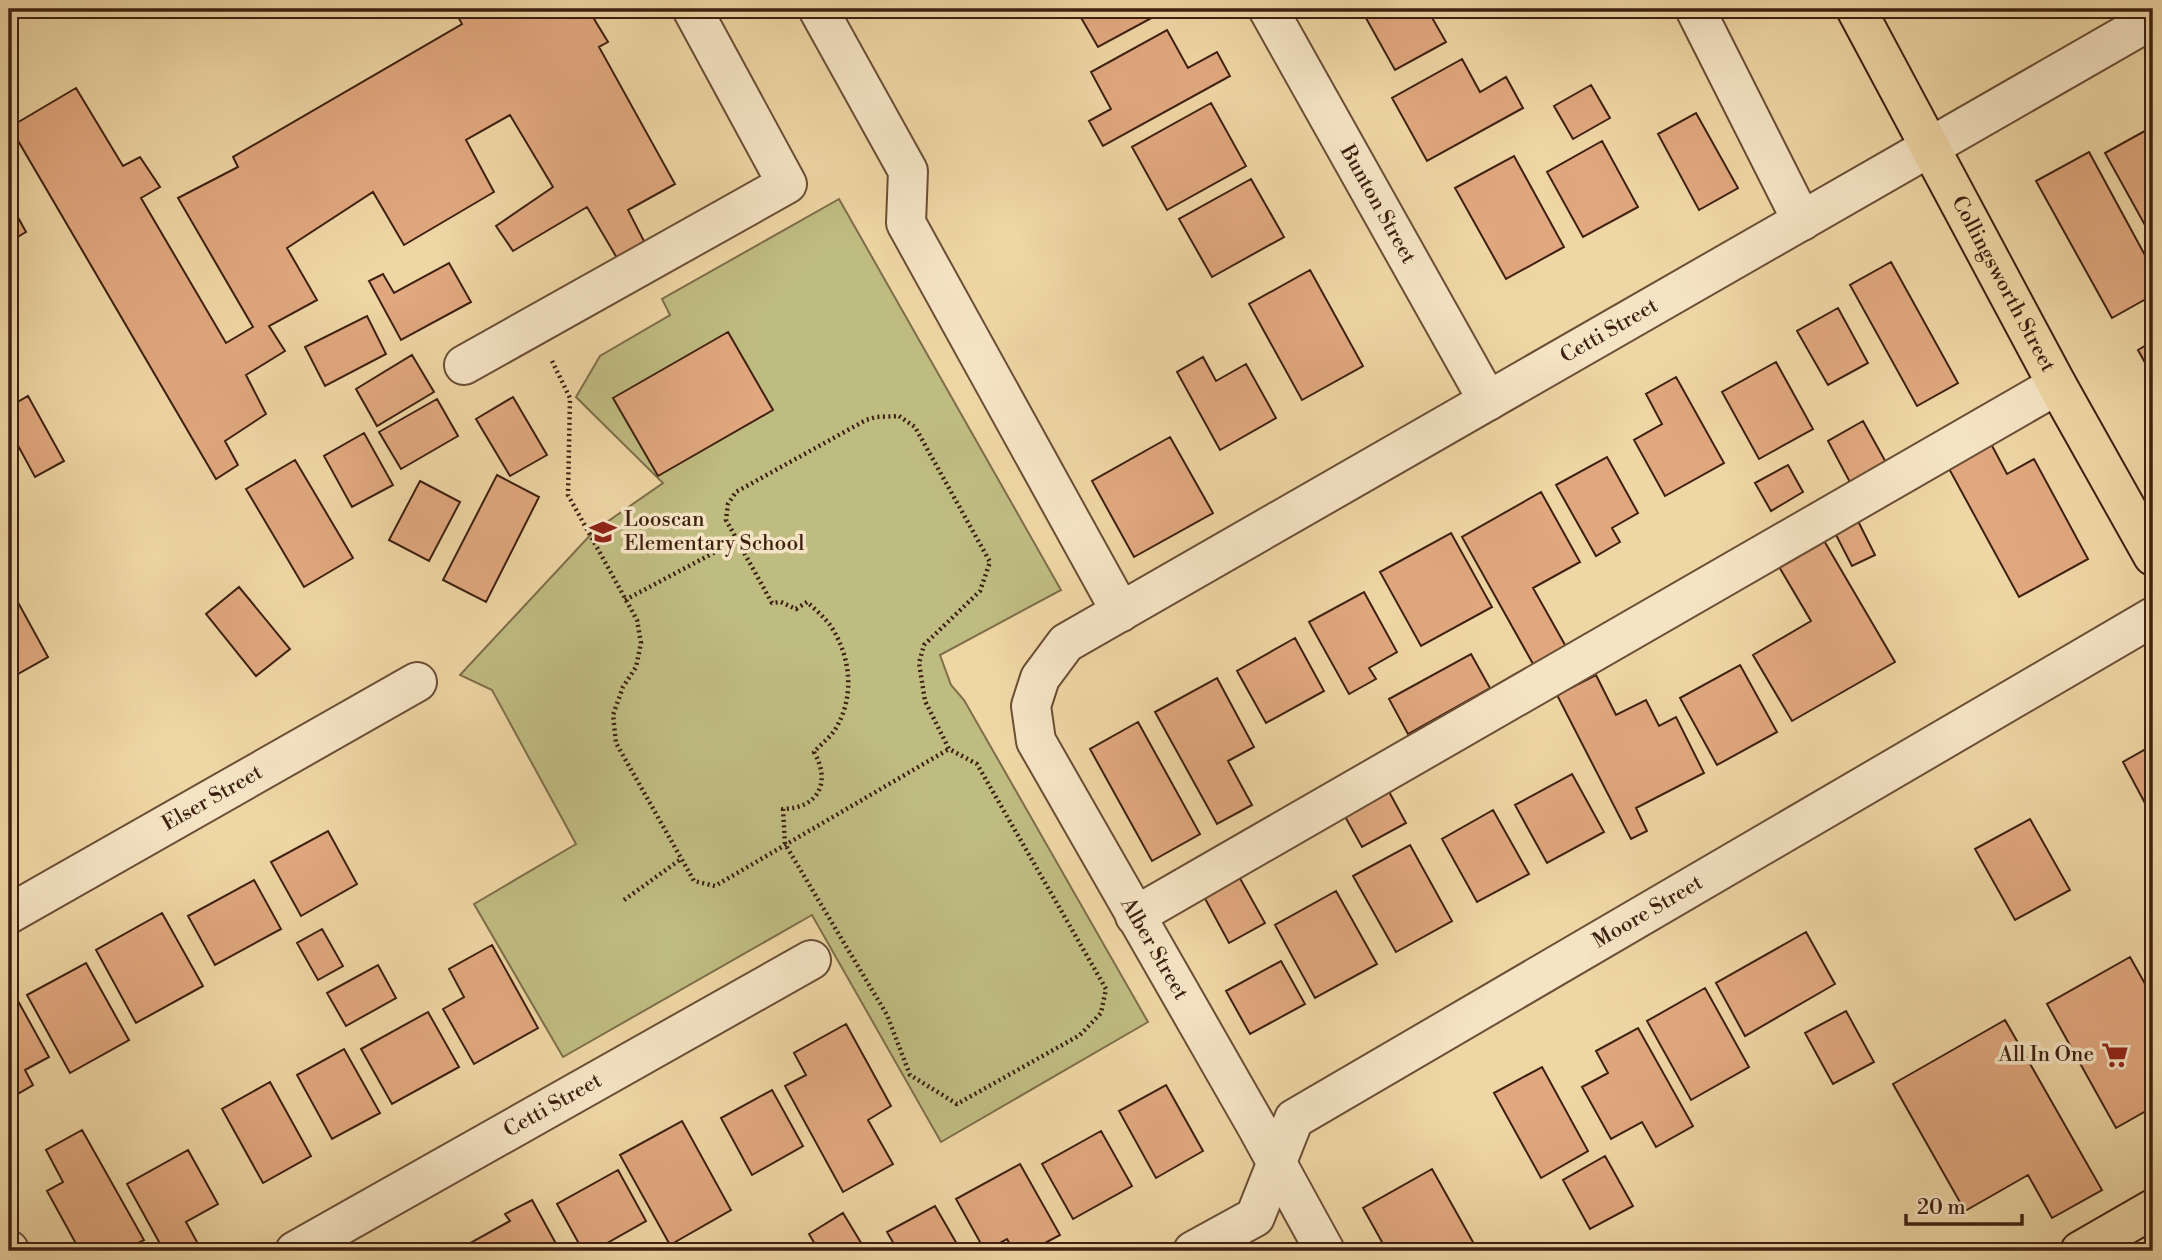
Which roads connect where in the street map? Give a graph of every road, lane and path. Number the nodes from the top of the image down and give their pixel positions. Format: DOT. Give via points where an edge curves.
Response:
graph roads {
  1 [pos="692,9"];
  2 [pos="818,9"];
  3 [pos="1268,9"];
  4 [pos="1695,9"];
  5 [pos="1856,9"];
  6 [pos="2153,19"];
  7 [pos="1930,147"];
  8 [pos="1802,221"];
  9 [pos="534,326"];
  10 [pos="464,365"];
  11 [pos="2057,385"];
  12 [pos="1488,401"];
  13 [pos="736,541"];
  14 [pos="2153,556"];
  15 [pos="625,600"];
  16 [pos="1121,612"];
  17 [pos="2153,617"];
  18 [pos="1066,643"];
  19 [pos="416,682"];
  20 [pos="949,749"];
  21 [pos="785,845"];
  22 [pos="681,859"];
  23 [pos="624,900"];
  24 [pos="9,914"];
  25 [pos="1135,916"];
  26 [pos="811,960"];
  27 [pos="1276,1163"];
  28 [pos="2153,1209"];
  29 [pos="295,1251"];
  30 [pos="1193,1251"];
  31 [pos="1325,1251"];
  32 [pos="2080,1251"];
  1 -- 9 [label="street" via="788,184"];
  2 -- 16 [label="street" via="908,171 906,223"];
  3 -- 12 [label="street, Bunton Street"];
  4 -- 8 [label="street"];
  5 -- 7 [label="main road, Collingsworth Street"];
  6 -- 7 [label="street, Cetti Street"];
  7 -- 8 [label="street, Cetti Street"];
  7 -- 11 [label="main road, Collingsworth Street"];
  8 -- 12 [label="street, Cetti Street"];
  9 -- 10 [label="street"];
  9 -- 15 [label="path" via="570,398 568,495"];
  11 -- 14 [label="main road, Collingsworth Street"];
  11 -- 25 [label="street"];
  12 -- 16 [label="street, Cetti Street"];
  13 -- 15 [label="path"];
  13 -- 20 [label="path" via="726,520 736,492 876,416 899,416 915,427 990,562 980,591 924,645 919,663 925,701"];
  13 -- 21 [label="path" via="772,603 796,609 807,602 829,623 843,647 849,677 846,707 835,730 814,752 820,762 821,786 806,805 783,809"];
  15 -- 22 [label="path" via="637,620 640,643 636,667 613,716 616,743"];
  16 -- 18 [label="street, Cetti Street"];
  17 -- 27 [label="street, Moore Street" via="1294,1119"];
  18 -- 25 [label="street, Alber Street" via="1040,678 1034,696 1036,741"];
  19 -- 24 [label="street, Elser Street"];
  20 -- 21 [label="path"];
  20 -- 21 [label="path" via="978,764 1106,989 1101,1013 1080,1035 957,1104 910,1075 887,1014"];
  21 -- 22 [label="path" via="715,886 694,881"];
  22 -- 23 [label="path"];
  25 -- 27 [label="street, Alber Street"];
  26 -- 29 [label="street, Cetti Street"];
  27 -- 30 [label="street, Moore Street" via="1255,1217"];
  27 -- 31 [label="street, Alber Street"];
  28 -- 32 [label="main road"];
}
